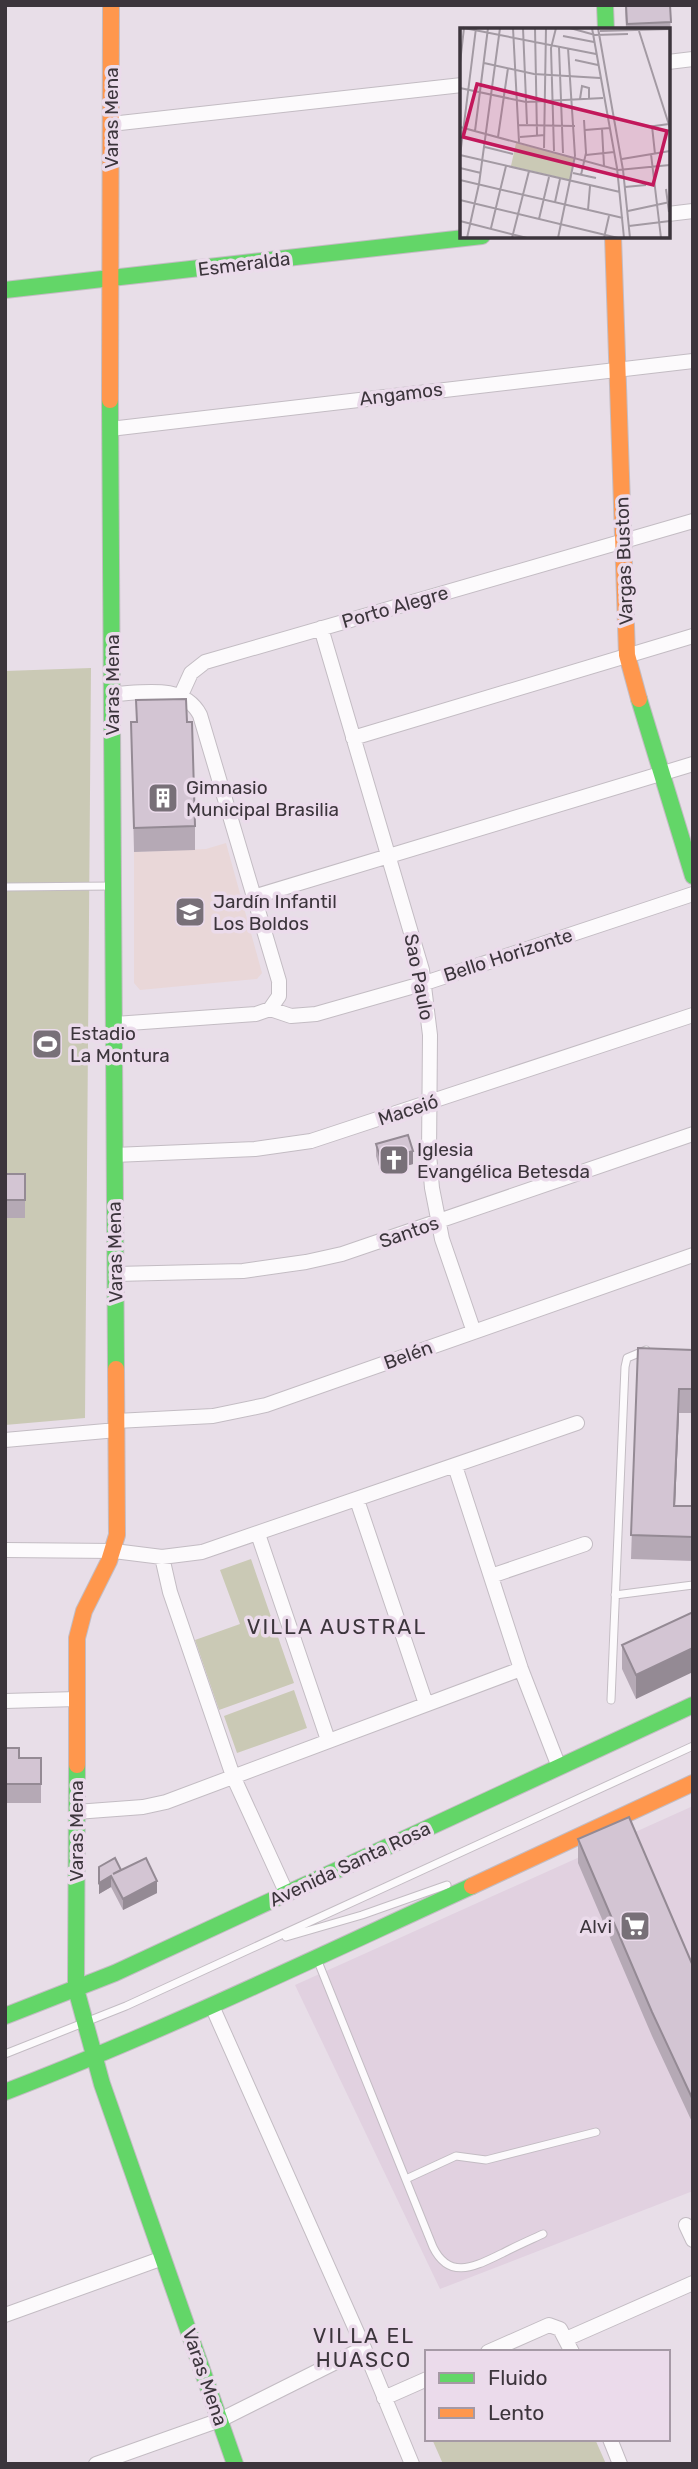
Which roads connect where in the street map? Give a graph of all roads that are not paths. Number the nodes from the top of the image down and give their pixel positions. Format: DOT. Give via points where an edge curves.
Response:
graph roads {
  1 [pos="111,5"];
  2 [pos="605,5"];
  3 [pos="606,28"];
  4 [pos="693,60"];
  5 [pos="670,62"];
  6 [pos="460,85"];
  7 [pos="111,124"];
  8 [pos="693,211"];
  9 [pos="670,214"];
  10 [pos="465,238"];
  11 [pos="613,238"];
  12 [pos="111,279"];
  13 [pos="5,290"];
  14 [pos="693,361"];
  15 [pos="617,369"];
  16 [pos="110,429"];
  17 [pos="693,521"];
  18 [pos="623,541"];
  19 [pos="321,628"];
  20 [pos="693,636"];
  21 [pos="627,656"];
  22 [pos="113,694"];
  23 [pos="181,695"];
  24 [pos="353,738"];
  25 [pos="693,764"];
  26 [pos="660,774"];
  27 [pos="389,856"];
  28 [pos="693,876"];
  29 [pos="114,886"];
  30 [pos="5,887"];
  31 [pos="693,894"];
  32 [pos="253,897"];
  33 [pos="425,983"];
  34 [pos="270,1009"];
  35 [pos="693,1015"];
  36 [pos="115,1024"];
  37 [pos="429,1103"];
  38 [pos="693,1134"];
  39 [pos="114,1155"];
  40 [pos="438,1223"];
  41 [pos="693,1255"];
  42 [pos="115,1274"];
  43 [pos="474,1332"];
  44 [pos="650,1349"];
  45 [pos="577,1423"];
  46 [pos="117,1426"];
  47 [pos="5,1440"];
  48 [pos="455,1466"];
  49 [pos="356,1500"];
  50 [pos="258,1534"];
  51 [pos="585,1544"];
  52 [pos="5,1550"];
  53 [pos="114,1551"];
  54 [pos="162,1557"];
  55 [pos="491,1576"];
  56 [pos="693,1585"];
  57 [pos="615,1595"];
  58 [pos="521,1669"];
  59 [pos="77,1699"];
  60 [pos="611,1700"];
  61 [pos="5,1701"];
  62 [pos="426,1704"];
  63 [pos="693,1705"];
  64 [pos="328,1740"];
  65 [pos="693,1746"];
  66 [pos="559,1767"];
  67 [pos="233,1776"];
  68 [pos="693,1783"];
  69 [pos="76,1812"];
  70 [pos="514,1865"];
  71 [pos="476,1874"];
  72 [pos="457,1881"];
  73 [pos="287,1894"];
  74 [pos="265,1942"];
  75 [pos="316,1958"];
  76 [pos="76,1989"];
  77 [pos="212,2006"];
  78 [pos="5,2016"];
  79 [pos="84,2024"];
  80 [pos="5,2054"];
  81 [pos="94,2058"];
  82 [pos="5,2092"];
  83 [pos="596,2132"];
  84 [pos="406,2179"];
  85 [pos="686,2225"];
  86 [pos="543,2234"];
  87 [pos="693,2240"];
  88 [pos="163,2258"];
  89 [pos="693,2283"];
  90 [pos="5,2315"];
  91 [pos="569,2345"];
  92 [pos="364,2348"];
  93 [pos="493,2350"];
  94 [pos="425,2380"];
  95 [pos="384,2398"];
  96 [pos="220,2420"];
  97 [pos="611,2441"];
  98 [pos="96,2464"];
  99 [pos="235,2464"];
  100 [pos="412,2464"];
  101 [pos="620,2464"];
  1 -- 7 [label="street, Varas Mena"];
  2 -- 3 [label="street"];
  4 -- 5 [label="street"];
  6 -- 7 [label="street"];
  7 -- 12 [label="street, Varas Mena"];
  8 -- 9 [label="street"];
  10 -- 12 [label="street, Esmeralda"];
  11 -- 15 [label="street, Vargas Buston"];
  12 -- 13 [label="street, Esmeralda"];
  12 -- 16 [label="street, Varas Mena"];
  14 -- 15 [label="street, Angamos"];
  15 -- 16 [label="street, Angamos"];
  15 -- 18 [label="street, Vargas Buston"];
  16 -- 22 [label="street, Varas Mena"];
  17 -- 18 [label="street, Porto Alegre"];
  18 -- 19 [label="street, Porto Alegre"];
  18 -- 21 [label="street, Vargas Buston"];
  19 -- 23 [label="street, Porto Alegre" via="200,664"];
  19 -- 24 [label="street, Sao Paulo"];
  20 -- 21 [label="street"];
  21 -- 24 [label="street"];
  21 -- 26 [label="street, Vargas Buston"];
  22 -- 23 [label="street"];
  22 -- 29 [label="street, Varas Mena"];
  23 -- 32 [label="street" via="200,715"];
  24 -- 27 [label="street, Sao Paulo"];
  25 -- 26 [label="street"];
  26 -- 27 [label="street"];
  26 -- 28 [label="street, Vargas Buston"];
  27 -- 32 [label="street"];
  27 -- 33 [label="street, Sao Paulo"];
  29 -- 30 [label="lane"];
  29 -- 36 [label="street, Varas Mena"];
  31 -- 33 [label="street, Bello Horizonte"];
  32 -- 34 [label="street" via="279,981 279,996"];
  33 -- 34 [label="street, Bello Horizonte" via="316,1014 291,1016"];
  33 -- 37 [label="street, Sao Paulo"];
  34 -- 36 [label="street, Bello Horizonte" via="256,1014"];
  35 -- 37 [label="street, Maceió"];
  36 -- 39 [label="street, Varas Mena"];
  37 -- 39 [label="street, Maceió" via="281,1146"];
  37 -- 40 [label="street, Sao Paulo" via="429,1154"];
  38 -- 40 [label="street, Santos"];
  39 -- 42 [label="street, Varas Mena"];
  40 -- 42 [label="street, Santos" via="342,1254 275,1268"];
  40 -- 43 [label="street, Sao Paulo"];
  41 -- 43 [label="street, Belén"];
  42 -- 46 [label="street, Varas Mena"];
  43 -- 46 [label="street, Belén" via="266,1405"];
  44 -- 57 [label="lane" via="627,1358 625,1367"];
  45 -- 48 [label="street"];
  46 -- 47 [label="street, Belén"];
  46 -- 53 [label="street, Varas Mena"];
  48 -- 49 [label="street"];
  48 -- 55 [label="street"];
  49 -- 50 [label="street"];
  49 -- 62 [label="street"];
  50 -- 54 [label="street" via="202,1552"];
  50 -- 64 [label="street"];
  51 -- 55 [label="street"];
  52 -- 53 [label="street"];
  53 -- 54 [label="street"];
  53 -- 59 [label="street, Varas Mena" via="80,1620"];
  54 -- 67 [label="street"];
  55 -- 58 [label="street"];
  56 -- 57 [label="lane"];
  57 -- 60 [label="lane"];
  58 -- 62 [label="street"];
  58 -- 66 [label="street"];
  59 -- 61 [label="street"];
  59 -- 69 [label="street, Varas Mena"];
  62 -- 64 [label="street"];
  63 -- 66 [label="street, Avenida Santa Rosa"];
  64 -- 67 [label="street"];
  65 -- 74 [label="lane"];
  66 -- 73 [label="street, Avenida Santa Rosa"];
  67 -- 69 [label="street" via="154,1805"];
  67 -- 73 [label="street"];
  68 -- 70 [label="street"];
  69 -- 76 [label="street, Varas Mena"];
  70 -- 71 [label="lane"];
  70 -- 75 [label="street"];
  72 -- 74 [label="lane" via="362,1915"];
  73 -- 76 [label="street, Avenida Santa Rosa"];
  74 -- 79 [label="lane"];
  75 -- 77 [label="street"];
  75 -- 84 [label="lane"];
  76 -- 78 [label="street, Avenida Santa Rosa"];
  76 -- 79 [label="street, Varas Mena"];
  77 -- 81 [label="street"];
  77 -- 92 [label="street"];
  79 -- 80 [label="lane"];
  79 -- 81 [label="street, Varas Mena"];
  81 -- 82 [label="street"];
  81 -- 88 [label="street, Varas Mena"];
  83 -- 84 [label="lane" via="486,2160 456,2156"];
  84 -- 86 [label="lane" via="436,2253 453,2267 469,2268"];
  85 -- 87 [label="street"];
  88 -- 90 [label="street"];
  88 -- 96 [label="street, Varas Mena"];
  89 -- 91 [label="street"];
  91 -- 93 [label="street" via="560,2329 549,2325"];
  92 -- 95 [label="street"];
  92 -- 96 [label="street"];
  94 -- 95 [label="street"];
  95 -- 100 [label="street"];
  96 -- 98 [label="street"];
  96 -- 99 [label="street, Varas Mena"];
  97 -- 101 [label="street"];
}
